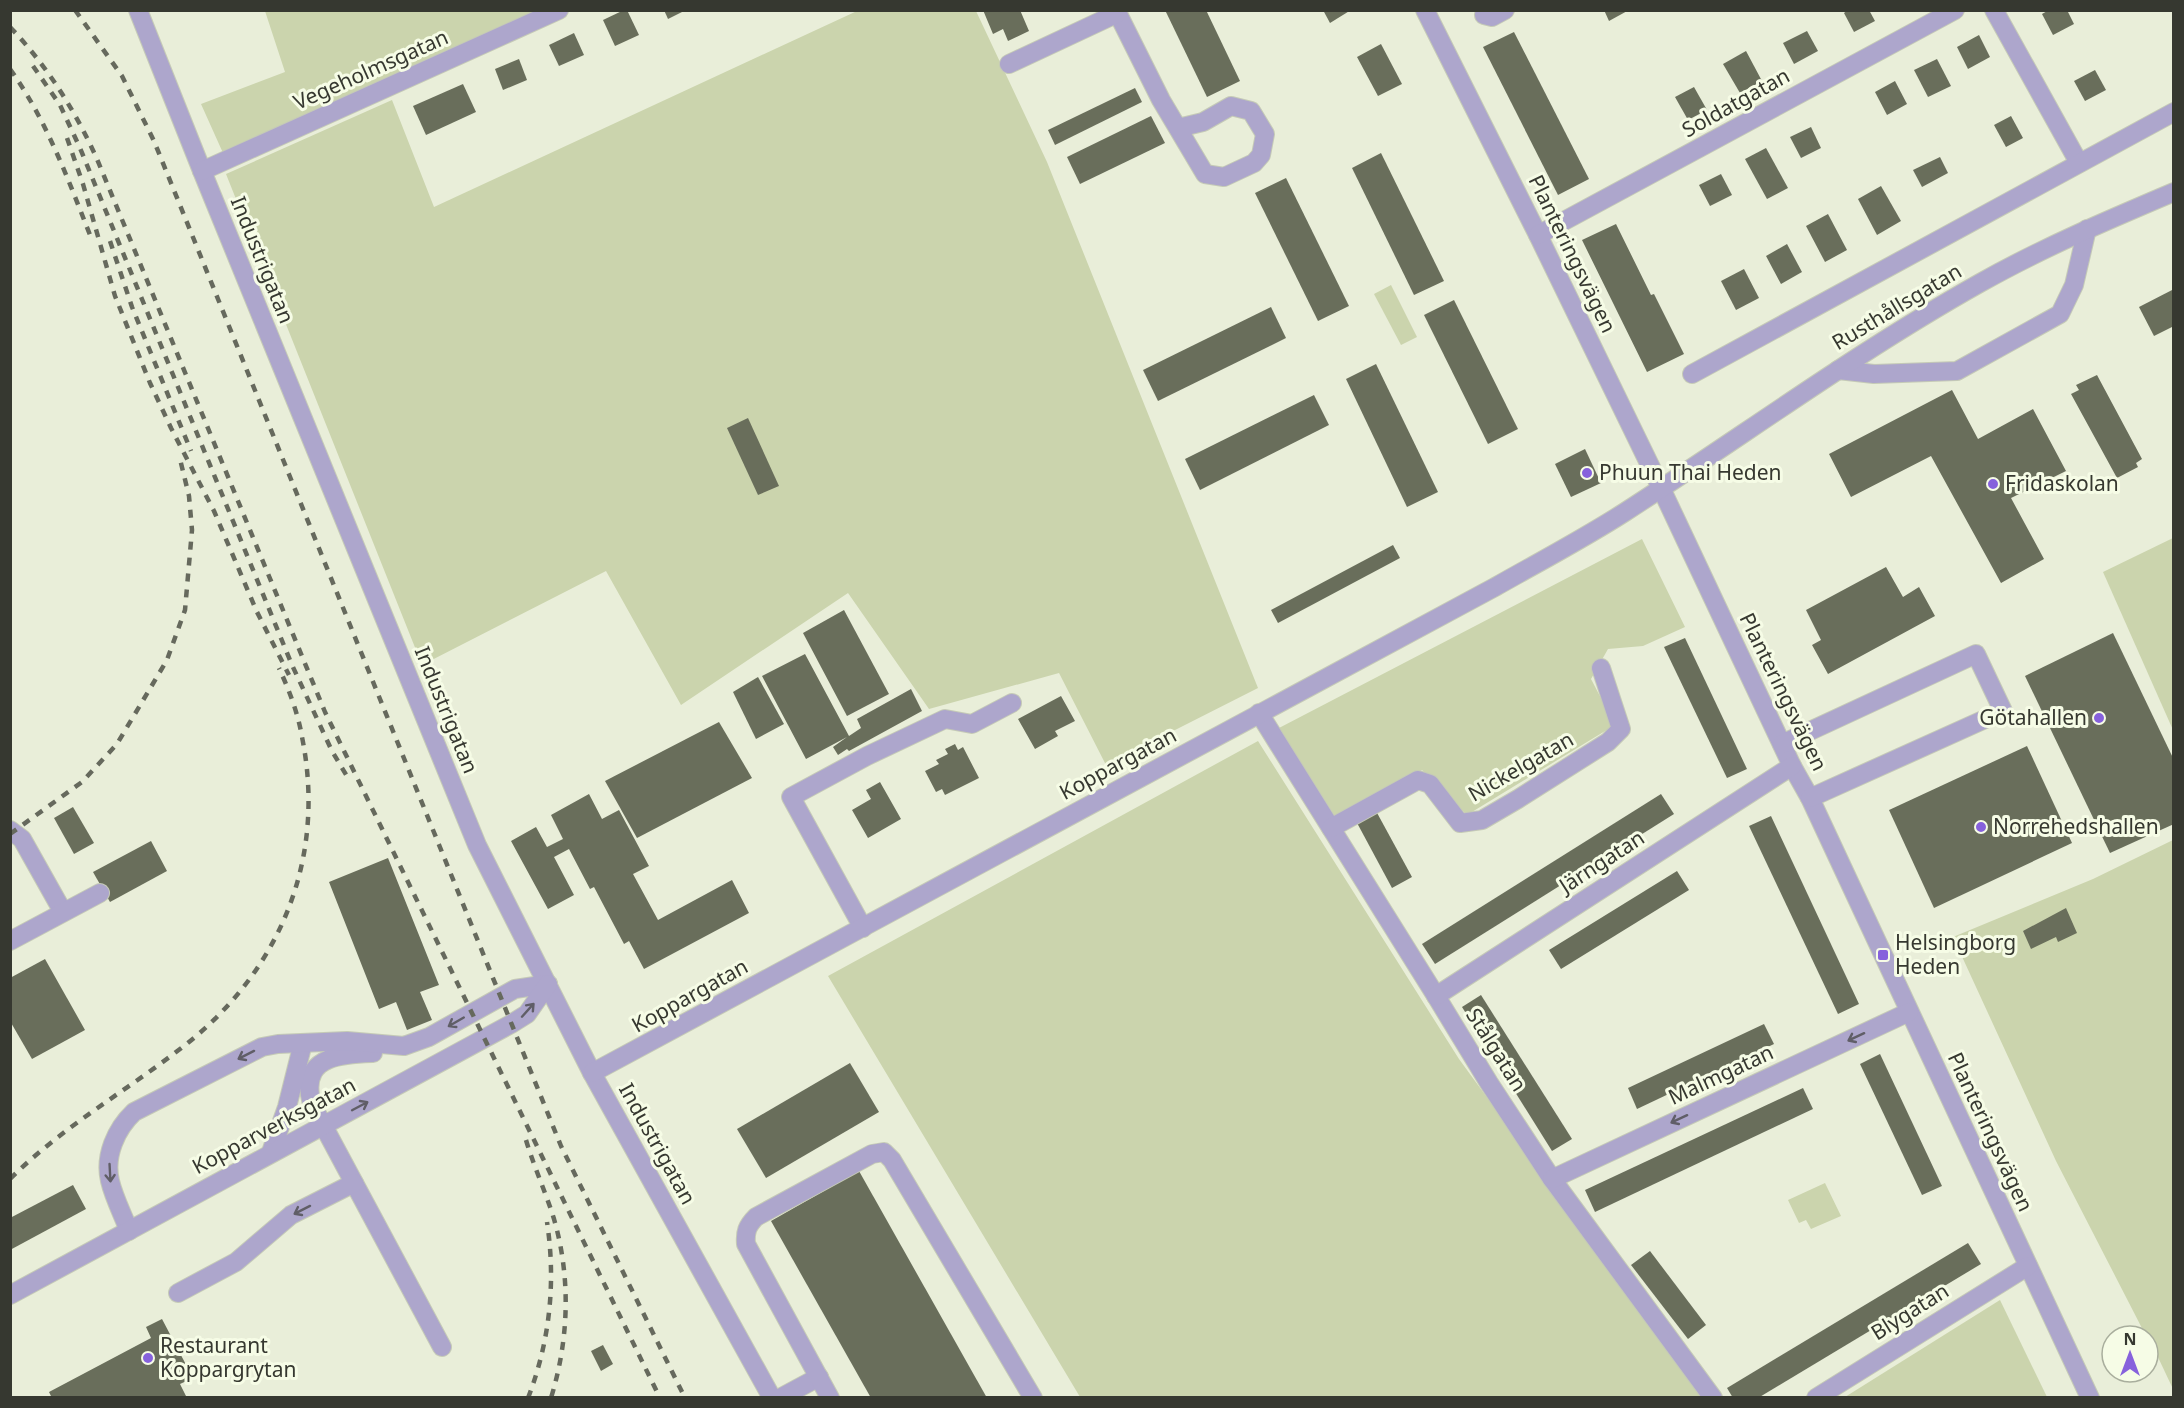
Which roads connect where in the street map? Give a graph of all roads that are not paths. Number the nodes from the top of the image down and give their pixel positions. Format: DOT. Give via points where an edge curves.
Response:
graph roads {
  1 [pos="138,10"];
  2 [pos="559,10"];
  3 [pos="1425,10"];
  4 [pos="1504,10"];
  5 [pos="1955,10"];
  6 [pos="1994,10"];
  7 [pos="1117,12"];
  8 [pos="1484,15"];
  9 [pos="1009,64"];
  10 [pos="2174,112"];
  11 [pos="1178,128"];
  12 [pos="2079,163"];
  13 [pos="202,171"];
  14 [pos="2174,192"];
  15 [pos="2087,229"];
  16 [pos="1538,235"];
  17 [pos="1838,370"];
  18 [pos="1692,374"];
  19 [pos="1661,488"];
  20 [pos="1601,668"];
  21 [pos="1012,703"];
  22 [pos="1259,714"];
  23 [pos="1782,744"];
  24 [pos="1792,766"];
  25 [pos="1810,798"];
  26 [pos="1331,828"];
  27 [pos="10,830"];
  28 [pos="100,893"];
  29 [pos="63,912"];
  30 [pos="862,928"];
  31 [pos="10,940"];
  32 [pos="548,984"];
  33 [pos="1436,996"];
  34 [pos="1909,1012"];
  35 [pos="303,1043"];
  36 [pos="404,1046"];
  37 [pos="592,1073"];
  38 [pos="323,1125"];
  39 [pos="271,1152"];
  40 [pos="1552,1179"];
  41 [pos="354,1183"];
  42 [pos="129,1231"];
  43 [pos="2028,1266"];
  44 [pos="178,1293"];
  45 [pos="10,1295"];
  46 [pos="442,1347"];
  47 [pos="819,1377"];
  48 [pos="771,1398"];
  49 [pos="780,1398"];
  50 [pos="830,1398"];
  51 [pos="1034,1398"];
  52 [pos="1713,1398"];
  53 [pos="1816,1398"];
  54 [pos="2090,1398"];
  1 -- 13 [label="street, Industrigatan"];
  2 -- 13 [label="street, Vegeholmsgatan"];
  3 -- 16 [label="street, Planteringsvägen"];
  4 -- 8 [label="street" via="1492,17"];
  5 -- 16 [label="street, Soldatgatan"];
  6 -- 12 [label="street"];
  7 -- 9 [label="street"];
  7 -- 11 [label="street"];
  10 -- 12 [label="street, Rusthållsgatan"];
  11 -- 11 [label="street" via="1203,123 1231,106 1251,111 1265,134 1261,155 1254,163 1224,177 1205,174"];
  12 -- 18 [label="street, Rusthållsgatan"];
  13 -- 32 [label="street, Industrigatan" via="477,845"];
  14 -- 15 [label="street, Rusthållsgatan"];
  15 -- 17 [label="street, Rusthållsgatan" via="1980,283"];
  15 -- 17 [label="street" via="2074,285 2060,314 1957,371 1874,374"];
  16 -- 19 [label="street, Planteringsvägen"];
  17 -- 19 [label="street, Rusthållsgatan"];
  19 -- 22 [label="street, Koppargatan" via="1515,576"];
  19 -- 23 [label="street, Planteringsvägen"];
  20 -- 26 [label="street, Nickelgatan" via="1621,729 1608,742 1518,799 1482,820 1460,823 1430,784 1418,780"];
  21 -- 30 [label="street" via="972,724 945,719 791,797"];
  22 -- 26 [label="street, Stålgatan"];
  22 -- 30 [label="street, Koppargatan"];
  23 -- 24 [label="street, Planteringsvägen"];
  23 -- 25 [label="street" via="1976,654 2003,711"];
  24 -- 25 [label="street, Planteringsvägen"];
  24 -- 33 [label="street, Järngatan"];
  25 -- 34 [label="street, Planteringsvägen"];
  26 -- 33 [label="street, Stålgatan"];
  27 -- 29 [label="street" via="21,839"];
  28 -- 29 [label="street"];
  29 -- 31 [label="street"];
  30 -- 37 [label="street, Koppargatan"];
  32 -- 36 [label="street, one-way" via="515,989 429,1037"];
  32 -- 37 [label="street, Industrigatan"];
  38 -- 32 [label="street, Kopparverksgatan, one-way" via="527,1014"];
  33 -- 40 [label="street, Stålgatan"];
  34 -- 40 [label="street, Malmgatan, one-way"];
  34 -- 43 [label="street, Planteringsvägen"];
  35 -- 36 [label="street" via="347,1041"];
  35 -- 39 [label="street"];
  35 -- 42 [label="street, one-way" via="262,1047 134,1112 123,1122 112,1143 109,1180"];
  36 -- 38 [label="street" via="387,1052 338,1055 320,1063 312,1078 310,1095"];
  37 -- 48 [label="street, Industrigatan"];
  38 -- 39 [label="street, Kopparverksgatan"];
  38 -- 41 [label="street"];
  39 -- 42 [label="street, Kopparverksgatan"];
  40 -- 52 [label="street, Stålgatan"];
  41 -- 44 [label="street, one-way" via="291,1215 237,1262"];
  41 -- 46 [label="street"];
  42 -- 45 [label="street, Kopparverksgatan"];
  43 -- 53 [label="street, Blygatan"];
  43 -- 54 [label="street, Planteringsvägen"];
  47 -- 49 [label="street"];
  47 -- 50 [label="street"];
  47 -- 51 [label="street" via="746,1244 745,1232 756,1217 872,1154 884,1152"];
}
